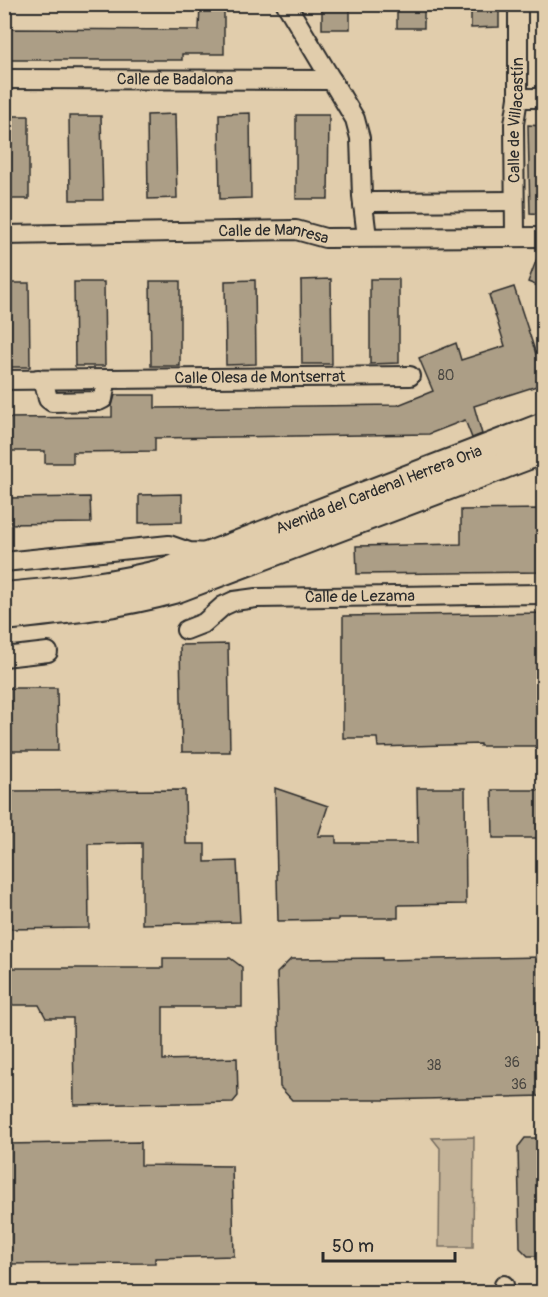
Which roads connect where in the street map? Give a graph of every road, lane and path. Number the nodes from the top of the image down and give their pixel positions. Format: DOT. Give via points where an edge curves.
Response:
graph roads {
  1 [pos="286,4"];
  2 [pos="518,4"];
  3 [pos="11,79"];
  4 [pos="332,80"];
  5 [pos="518,98"];
  6 [pos="543,98"];
  7 [pos="514,201"];
  8 [pos="363,206"];
  9 [pos="4,235"];
  10 [pos="515,236"];
  11 [pos="367,237"];
  12 [pos="543,237"];
  13 [pos="410,376"];
  14 [pos="4,380"];
  15 [pos="543,426"];
  16 [pos="543,450"];
  17 [pos="212,553"];
  18 [pos="4,562"];
  19 [pos="244,565"];
  20 [pos="543,594"];
  21 [pos="4,596"];
  22 [pos="4,617"];
  23 [pos="186,630"];
  24 [pos="48,652"];
  25 [pos="4,657"];
  1 -- 4 [label="street"];
  2 -- 5 [label="street, Calle de Villacastín"];
  3 -- 4 [label="street, Calle de Badalona"];
  4 -- 8 [label="street" via="355,119 360,138"];
  5 -- 6 [label="street"];
  5 -- 7 [label="street, Calle de Villacastín"];
  7 -- 8 [label="street" via="373,202"];
  7 -- 10 [label="street, Calle de Villacastín"];
  8 -- 11 [label="street"];
  9 -- 11 [label="street, Calle de Manresa" via="296,230 325,238"];
  10 -- 11 [label="street, Calle de Manresa"];
  10 -- 12 [label="street, Calle de Manresa"];
  13 -- 14 [label="street, Calle Olesa de Montserrat"];
  15 -- 17 [label="main road, Avenida del Cardenal Herrera Oria"];
  16 -- 19 [label="main road, Avenida del Cardenal Herrera Oria"];
  17 -- 18 [label="street, Avenida del Cardenal Herrera Oria" via="189,552 169,545"];
  17 -- 19 [label="street, Avenida del Cardenal Herrera Oria"];
  17 -- 21 [label="main road, Avenida del Cardenal Herrera Oria" via="138,579"];
  19 -- 22 [label="main road, Avenida del Cardenal Herrera Oria" via="127,602"];
  20 -- 23 [label="street, Calle de Lezama" via="256,597 223,606 204,623"];
  24 -- 25 [label="street"];
}
